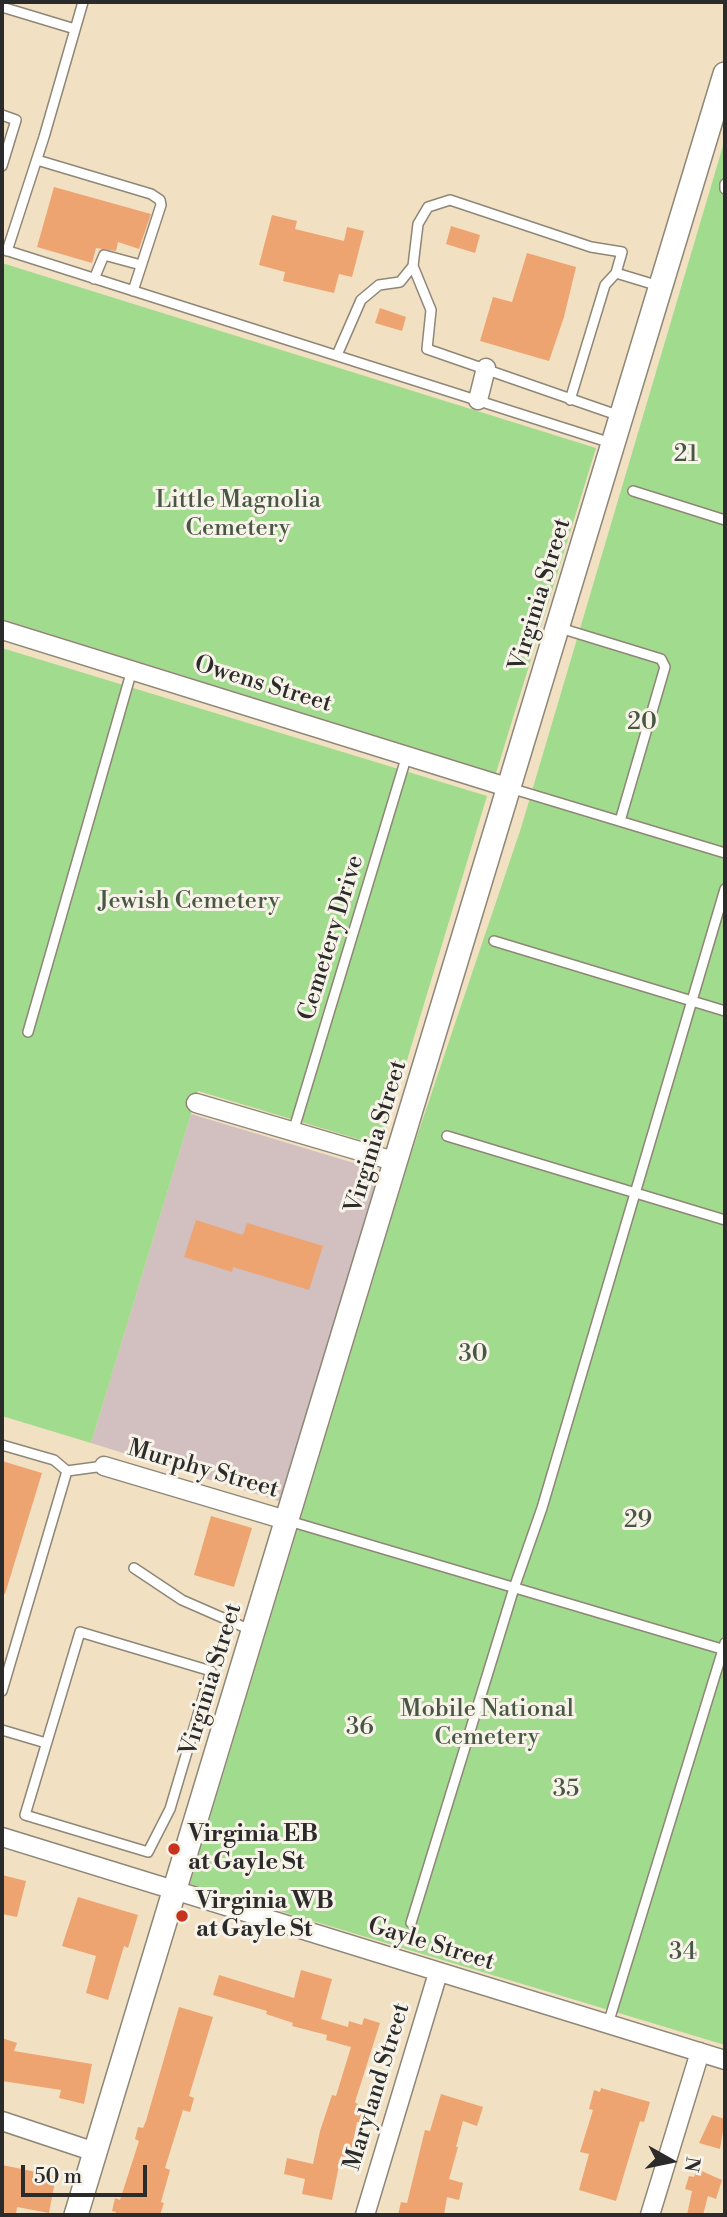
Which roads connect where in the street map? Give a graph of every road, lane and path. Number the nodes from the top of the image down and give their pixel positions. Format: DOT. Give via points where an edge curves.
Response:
graph roads {
  1 [pos="83,2"];
  2 [pos="2,7"];
  3 [pos="75,29"];
  4 [pos="725,74"];
  5 [pos="2,116"];
  6 [pos="37,160"];
  7 [pos="2,166"];
  8 [pos="4,250"];
  9 [pos="141,265"];
  10 [pos="413,266"];
  11 [pos="616,273"];
  12 [pos="94,279"];
  13 [pos="661,287"];
  14 [pos="133,291"];
  15 [pos="337,355"];
  16 [pos="486,368"];
  17 [pos="478,400"];
  18 [pos="570,400"];
  19 [pos="622,417"];
  20 [pos="613,444"];
  21 [pos="633,491"];
  22 [pos="725,520"];
  23 [pos="558,627"];
  24 [pos="2,630"];
  25 [pos="132,670"];
  26 [pos="407,755"];
  27 [pos="510,788"];
  28 [pos="620,821"];
  29 [pos="725,853"];
  30 [pos="725,889"];
  31 [pos="494,941"];
  32 [pos="691,1001"];
  33 [pos="725,1011"];
  34 [pos="28,1032"];
  35 [pos="196,1103"];
  36 [pos="293,1132"];
  37 [pos="447,1136"];
  38 [pos="397,1163"];
  39 [pos="635,1193"];
  40 [pos="725,1220"];
  41 [pos="2,1445"];
  42 [pos="104,1466"];
  43 [pos="68,1471"];
  44 [pos="289,1521"];
  45 [pos="134,1568"];
  46 [pos="514,1588"];
  47 [pos="255,1632"];
  48 [pos="725,1648"];
  49 [pos="2,1691"];
  50 [pos="2,1730"];
  51 [pos="46,1743"];
  52 [pos="2,1837"];
  53 [pos="175,1891"];
  54 [pos="411,1923"];
  55 [pos="438,1973"];
  56 [pos="608,2024"];
  57 [pos="700,2052"];
  58 [pos="725,2060"];
  59 [pos="2,2121"];
  60 [pos="95,2152"];
  61 [pos="76,2215"];
  62 [pos="365,2215"];
  63 [pos="650,2215"];
  1 -- 3 [label="lane"];
  2 -- 3 [label="lane"];
  3 -- 6 [label="lane"];
  4 -- 13 [label="street, Virginia Street"];
  5 -- 7 [label="lane" via="16,120"];
  6 -- 8 [label="lane"];
  6 -- 9 [label="lane" via="160,200"];
  8 -- 12 [label="lane"];
  9 -- 12 [label="lane" via="104,255"];
  9 -- 14 [label="lane"];
  10 -- 11 [label="lane" via="418,224 428,207 450,200 591,247 622,252"];
  10 -- 15 [label="lane" via="400,282 379,285 361,300"];
  10 -- 16 [label="lane" via="431,310 426,349"];
  11 -- 13 [label="lane"];
  11 -- 18 [label="lane" via="605,285"];
  12 -- 14 [label="lane"];
  13 -- 19 [label="street, Virginia Street"];
  14 -- 15 [label="lane"];
  15 -- 17 [label="lane"];
  16 -- 17 [label="street"];
  16 -- 18 [label="lane"];
  17 -- 20 [label="lane"];
  18 -- 19 [label="lane"];
  19 -- 20 [label="street, Virginia Street"];
  20 -- 23 [label="street, Virginia Street"];
  21 -- 22 [label="lane"];
  23 -- 27 [label="street, Virginia Street"];
  23 -- 28 [label="lane" via="661,659 665,667"];
  24 -- 25 [label="street, Owens Street"];
  25 -- 26 [label="street, Owens Street"];
  25 -- 34 [label="lane"];
  26 -- 27 [label="street, Owens Street"];
  26 -- 36 [label="lane, Cemetery Drive"];
  27 -- 28 [label="lane"];
  27 -- 38 [label="street, Virginia Street"];
  28 -- 29 [label="lane"];
  30 -- 32 [label="lane"];
  31 -- 32 [label="lane"];
  32 -- 33 [label="lane"];
  32 -- 39 [label="lane"];
  35 -- 36 [label="street"];
  36 -- 38 [label="street"];
  37 -- 39 [label="lane"];
  38 -- 44 [label="street, Virginia Street"];
  39 -- 40 [label="lane"];
  39 -- 46 [label="lane"];
  41 -- 43 [label="lane" via="54,1460"];
  42 -- 43 [label="lane"];
  42 -- 44 [label="street, Murphy Street"];
  43 -- 49 [label="lane"];
  44 -- 46 [label="lane"];
  44 -- 47 [label="street, Virginia Street"];
  45 -- 47 [label="lane" via="182,1600"];
  46 -- 48 [label="lane"];
  46 -- 54 [label="lane"];
  47 -- 53 [label="street, Virginia Street"];
  48 -- 56 [label="lane"];
  50 -- 51 [label="lane"];
  51 -- 51 [label="lane" via="25,1815 148,1852 170,1809 211,1671 80,1632"];
  52 -- 53 [label="street, Gayle Street"];
  53 -- 55 [label="street, Gayle Street"];
  53 -- 60 [label="street, Virginia Street"];
  55 -- 56 [label="street, Gayle Street"];
  55 -- 62 [label="street, Maryland Street"];
  56 -- 57 [label="street, Gayle Street"];
  57 -- 58 [label="street, Gayle Street"];
  57 -- 63 [label="street"];
  59 -- 60 [label="street"];
  60 -- 61 [label="street, Virginia Street"];
}
